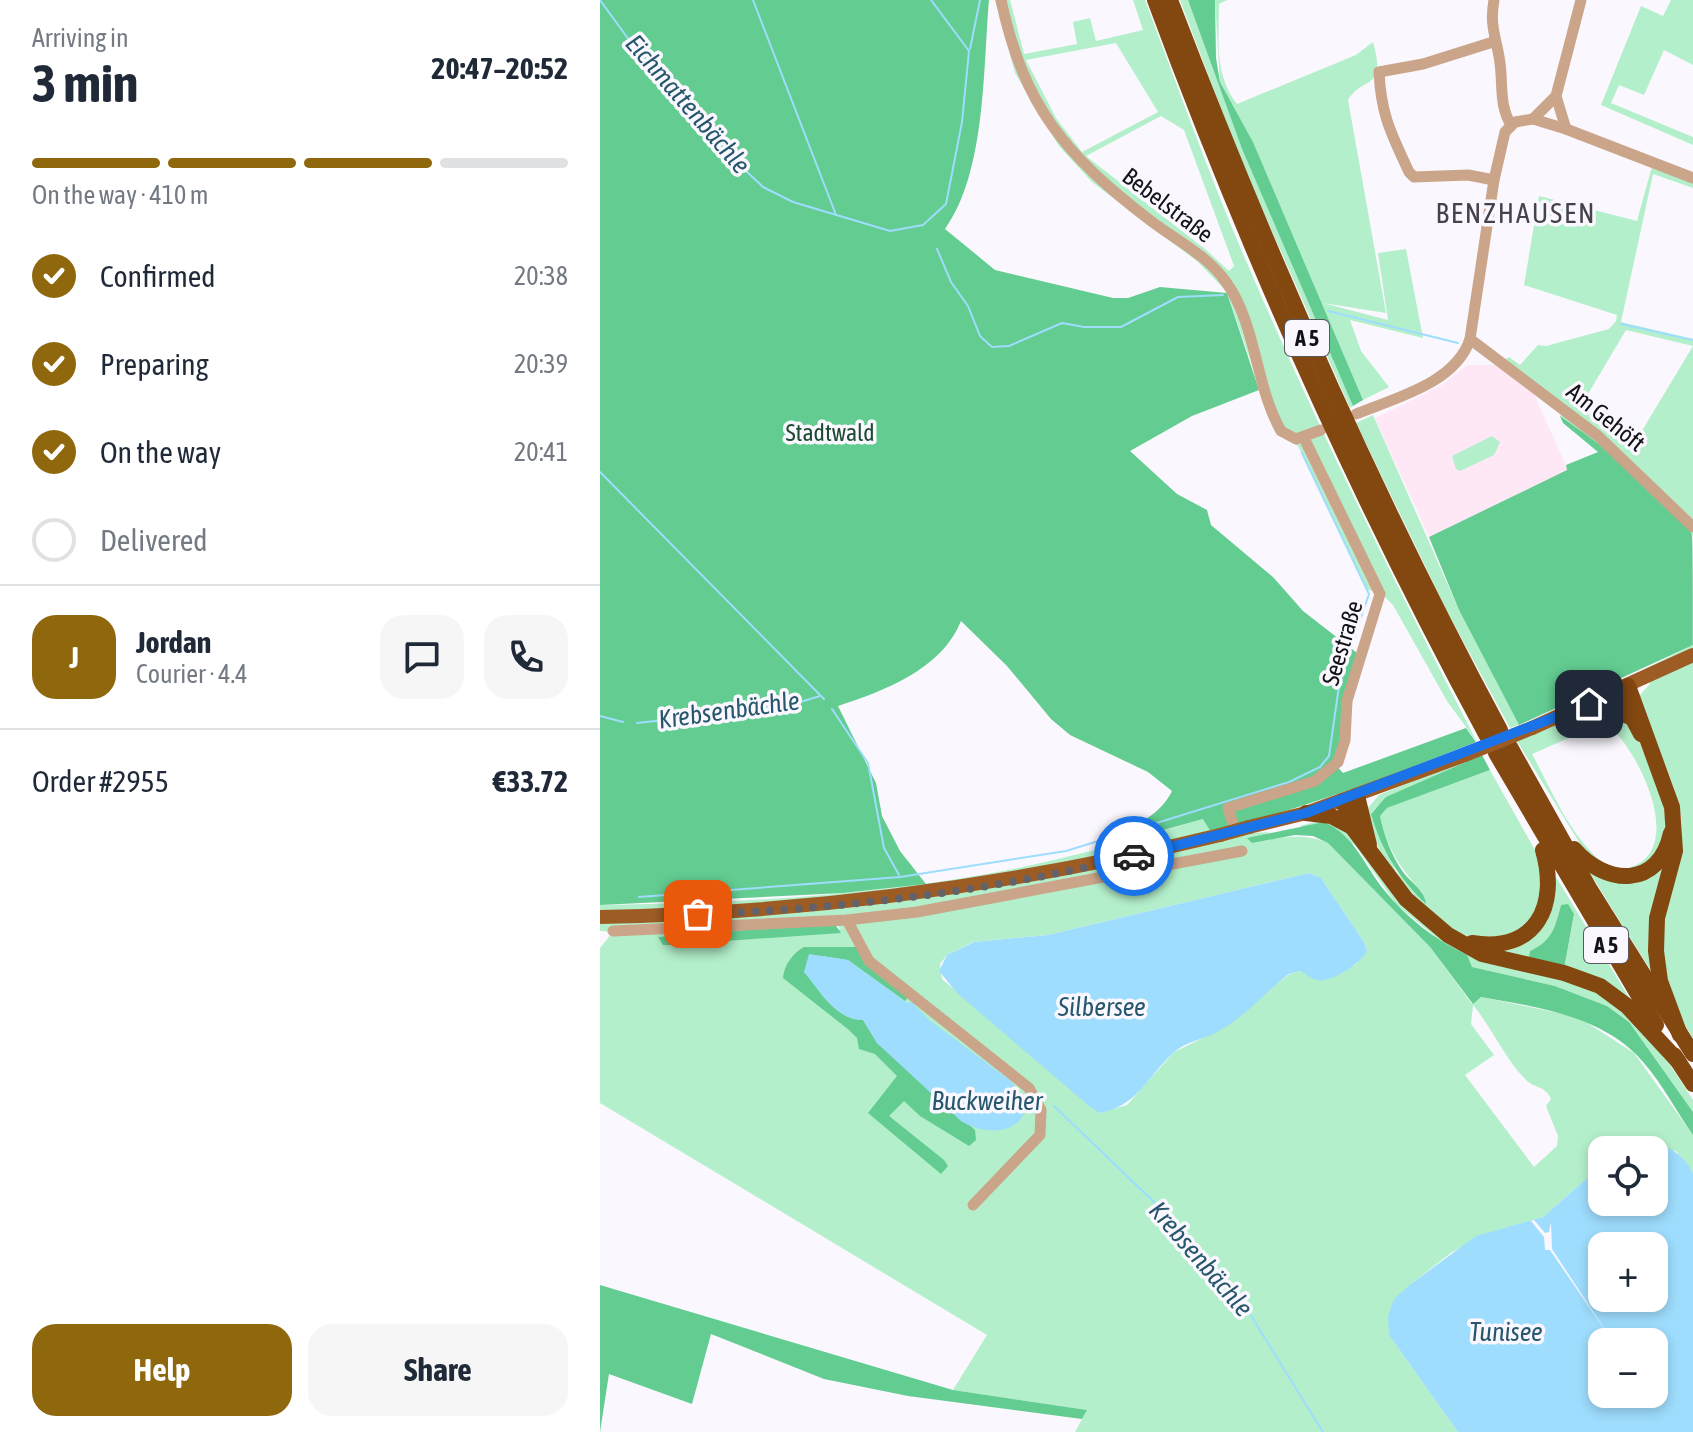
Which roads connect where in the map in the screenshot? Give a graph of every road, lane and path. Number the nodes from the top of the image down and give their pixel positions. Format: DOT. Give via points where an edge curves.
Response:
graph roads {
  1 [pos="1001,0"];
  2 [pos="1155,0"];
  3 [pos="1170,0"];
  4 [pos="1494,0"];
  5 [pos="1581,0"];
  6 [pos="1493,42"];
  7 [pos="1556,96"];
  8 [pos="1533,119"];
  9 [pos="1511,125"];
  10 [pos="1566,129"];
  11 [pos="1693,178"];
  12 [pos="1494,180"];
  13 [pos="1468,345"];
  14 [pos="1356,414"];
  15 [pos="1321,430"];
  16 [pos="1304,438"];
  17 [pos="1693,527"];
  18 [pos="1693,655"];
  19 [pos="1623,689"];
  20 [pos="1589,704"];
  21 [pos="1628,716"];
  22 [pos="1649,745"];
  23 [pos="1350,798"];
  24 [pos="1306,813"];
  25 [pos="1674,820"];
  26 [pos="1232,821"];
  27 [pos="1536,826"];
  28 [pos="1554,826"];
  29 [pos="1352,827"];
  30 [pos="1369,847"];
  31 [pos="1242,851"];
  32 [pos="600,917"];
  33 [pos="847,920"];
  34 [pos="613,931"];
  35 [pos="1458,940"];
  36 [pos="1680,1035"];
  37 [pos="1686,1058"];
  38 [pos="1693,1084"];
  39 [pos="973,1205"];
  1 -- 16 [label="street, Bebelstraße" via="1015,59 1046,117 1092,175 1221,275 1234,295 1276,424 1288,437"];
  2 -- 3 [label="highway, A 5" via="1224,184 1303,368 1395,562 1494,733 1338,409"];
  4 -- 6 [label="street"];
  5 -- 7 [label="street"];
  6 -- 9 [label="street" via="1500,59 1504,112"];
  6 -- 12 [label="street" via="1379,72 1378,91 1388,126 1414,177 1468,175"];
  7 -- 8 [label="street"];
  7 -- 10 [label="street"];
  8 -- 9 [label="street"];
  8 -- 10 [label="street"];
  9 -- 12 [label="street"];
  10 -- 11 [label="street"];
  12 -- 13 [label="street"];
  13 -- 14 [label="street" via="1457,365 1440,377"];
  13 -- 17 [label="street, Am Gehöft" via="1484,350 1598,436"];
  15 -- 16 [label="street"];
  16 -- 26 [label="street, Seestraße" via="1380,594 1347,701 1338,762 1315,781 1228,808"];
  18 -- 19 [label="main road"];
  19 -- 20 [label="main road"];
  19 -- 21 [label="highway"];
  19 -- 22 [label="highway"];
  20 -- 21 [label="highway"];
  20 -- 23 [label="main road, bridge"];
  21 -- 22 [label="highway"];
  22 -- 25 [label="highway" via="1668,789"];
  23 -- 24 [label="main road"];
  23 -- 29 [label="highway"];
  23 -- 30 [label="highway"];
  24 -- 29 [label="highway" via="1331,816"];
  24 -- 32 [label="main road, bridge" via="1024,879 904,897 753,913"];
  25 -- 28 [label="highway, A 5" via="1660,859 1647,870 1626,876 1594,868"];
  25 -- 36 [label="highway" via="1675,851 1655,939 1660,981"];
  27 -- 28 [label="highway, A 5" via="1503,750"];
  27 -- 35 [label="highway" via="1550,887 1535,925 1500,944"];
  27 -- 37 [label="highway, A 5"];
  28 -- 36 [label="highway, A 5"];
  29 -- 30 [label="highway"];
  30 -- 35 [label="highway" via="1418,912"];
  31 -- 33 [label="street" via="1030,894"];
  33 -- 34 [label="street"];
  33 -- 39 [label="street" via="869,961 1038,1099 1040,1135"];
  35 -- 37 [label="highway, A 5" via="1482,954 1600,986"];
  36 -- 37 [label="highway, A 5"];
  37 -- 38 [label="highway, A 5"];
}
